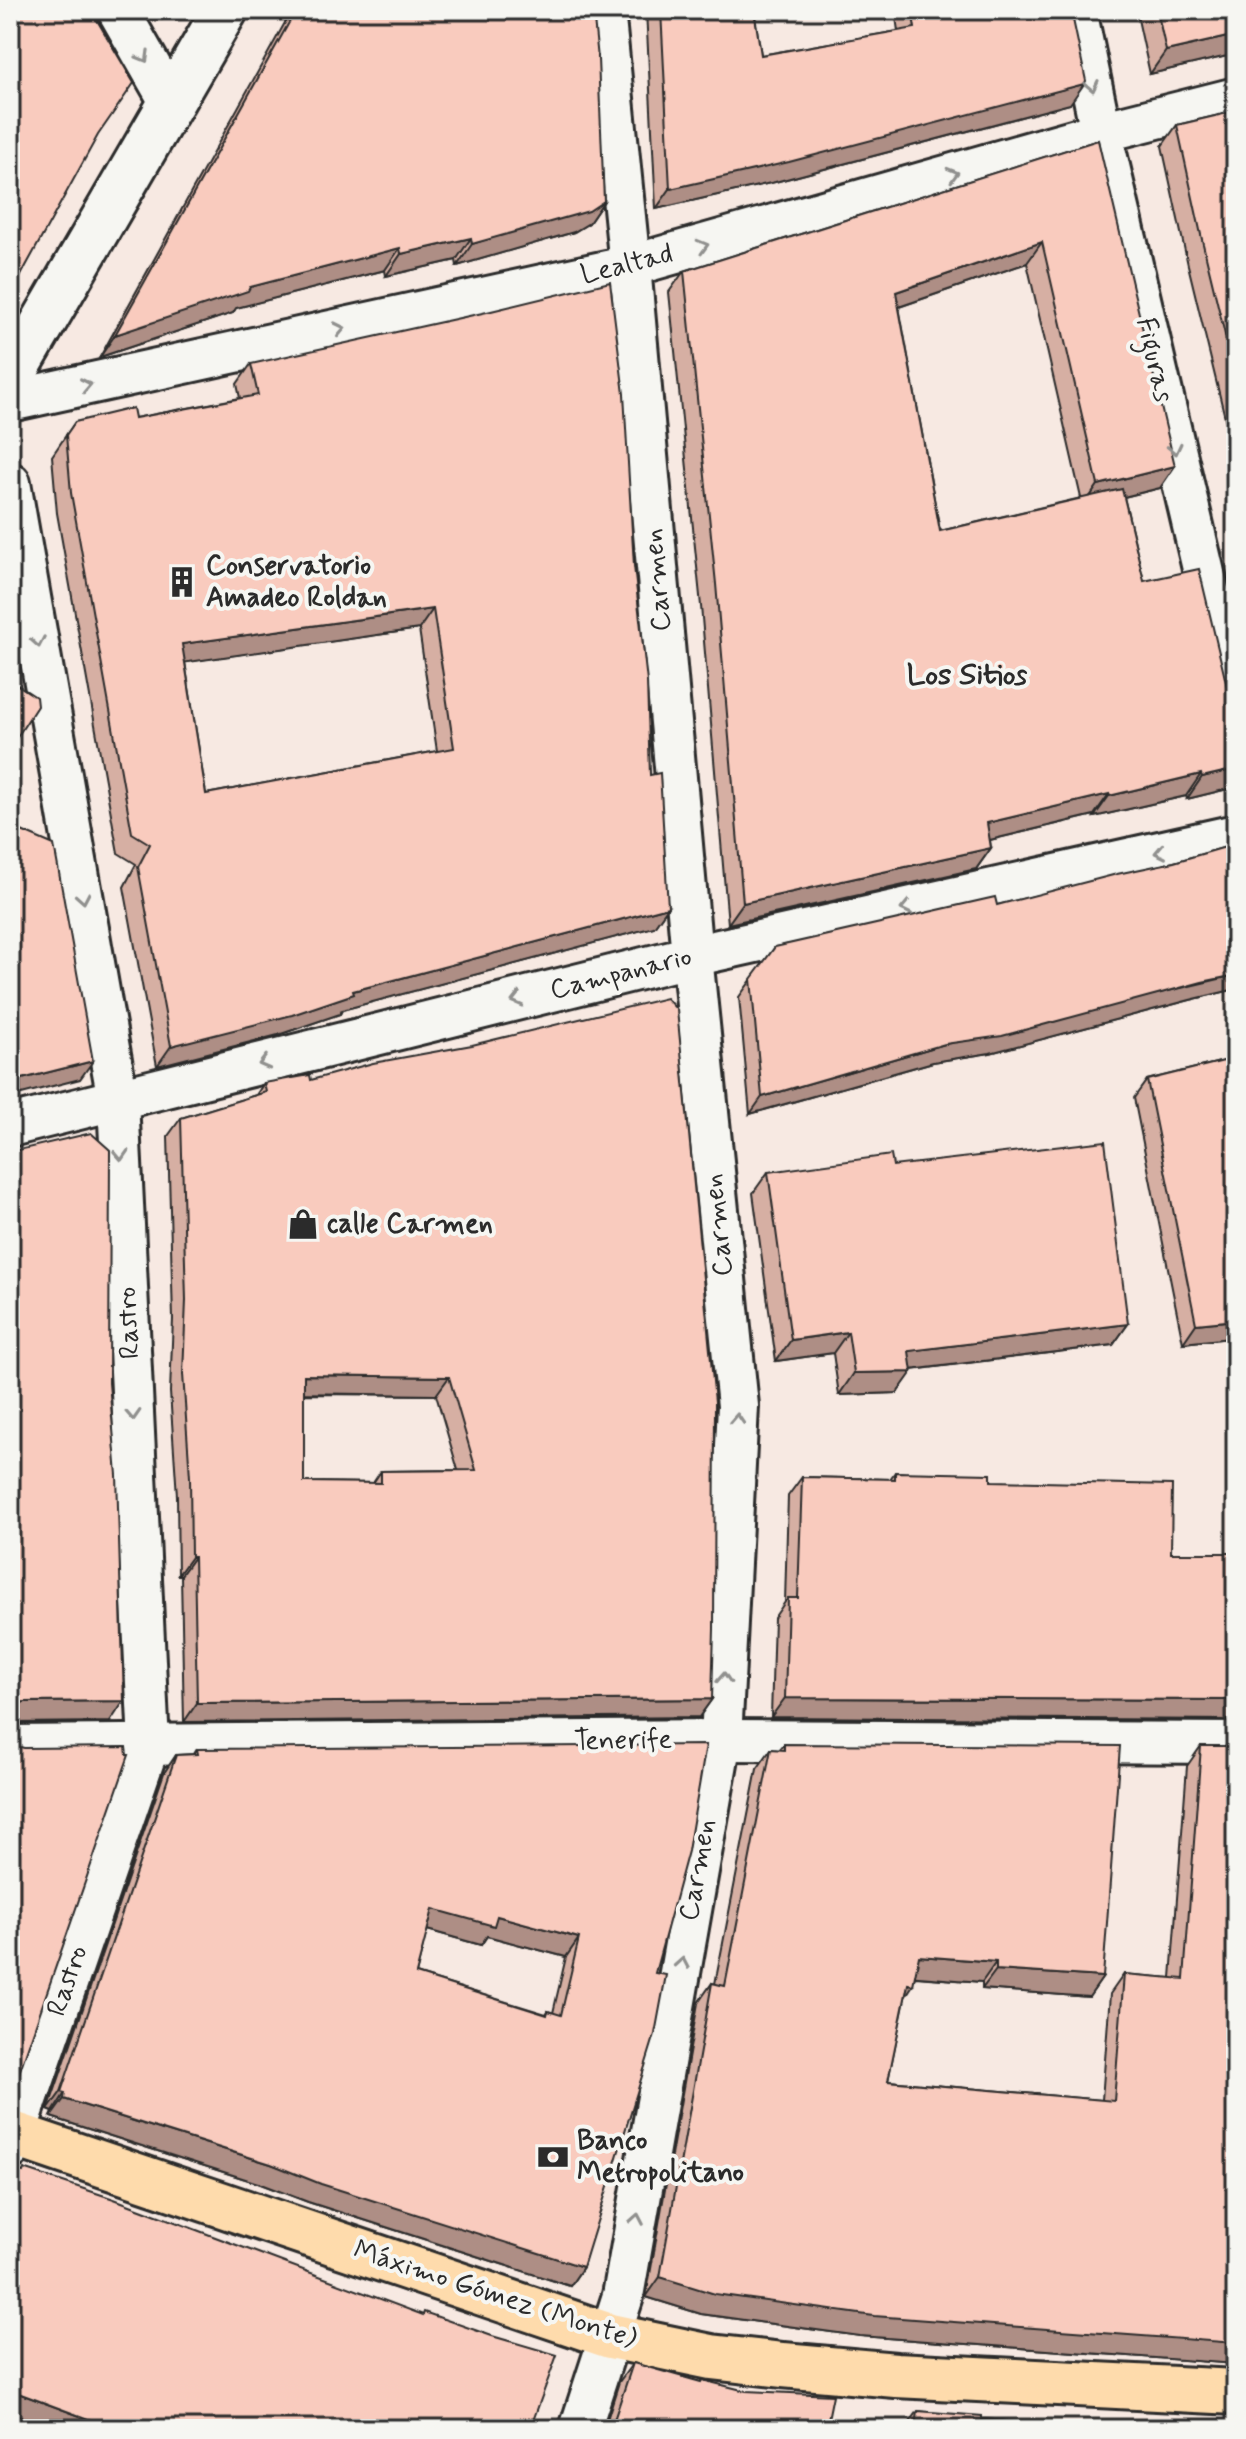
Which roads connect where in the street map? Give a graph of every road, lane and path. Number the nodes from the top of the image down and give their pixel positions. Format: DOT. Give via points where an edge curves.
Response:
graph roads {
  1 [pos="118,10"];
  2 [pos="225,10"];
  3 [pos="604,10"];
  4 [pos="1076,10"];
  5 [pos="1236,98"];
  6 [pos="171,103"];
  7 [pos="1101,132"];
  8 [pos="630,266"];
  9 [pos="10,380"];
  10 [pos="10,401"];
  11 [pos="10,483"];
  12 [pos="1236,710"];
  13 [pos="1236,835"];
  14 [pos="692,956"];
  15 [pos="118,1100"];
  16 [pos="10,1126"];
  17 [pos="721,1740"];
  18 [pos="1236,1743"];
  19 [pos="149,1745"];
  20 [pos="10,1746"];
  21 [pos="12,2139"];
  22 [pos="610,2336"];
  23 [pos="1236,2392"];
  24 [pos="580,2429"];
  1 -- 6 [label="street, one-way"];
  2 -- 6 [label="main road"];
  3 -- 8 [label="street, Carmen"];
  4 -- 7 [label="street, Figuras, one-way"];
  5 -- 7 [label="street, Lealtad"];
  6 -- 9 [label="main road"];
  8 -- 7 [label="street, Lealtad, one-way"];
  7 -- 12 [label="street, Figuras, one-way"];
  10 -- 8 [label="street, Lealtad, one-way"];
  8 -- 14 [label="street, Carmen"];
  11 -- 15 [label="street, Rastro, one-way"];
  13 -- 14 [label="street, Campanario, one-way"];
  14 -- 15 [label="street, Campanario, one-way"];
  17 -- 14 [label="street, Carmen, one-way" via="738,1406"];
  15 -- 16 [label="street, Campanario"];
  15 -- 19 [label="street, Rastro, one-way"];
  17 -- 18 [label="street, Tenerife"];
  17 -- 19 [label="street, Tenerife"];
  22 -- 17 [label="street, Carmen, one-way" via="623,2296"];
  19 -- 20 [label="street, Tenerife"];
  19 -- 21 [label="street, Rastro"];
  21 -- 22 [label="main road, Máximo Gómez (Monte)"];
  22 -- 23 [label="main road, Máximo Gómez (Monte)" via="711,2357 783,2365"];
  22 -- 24 [label="street, Carmen"];
}
